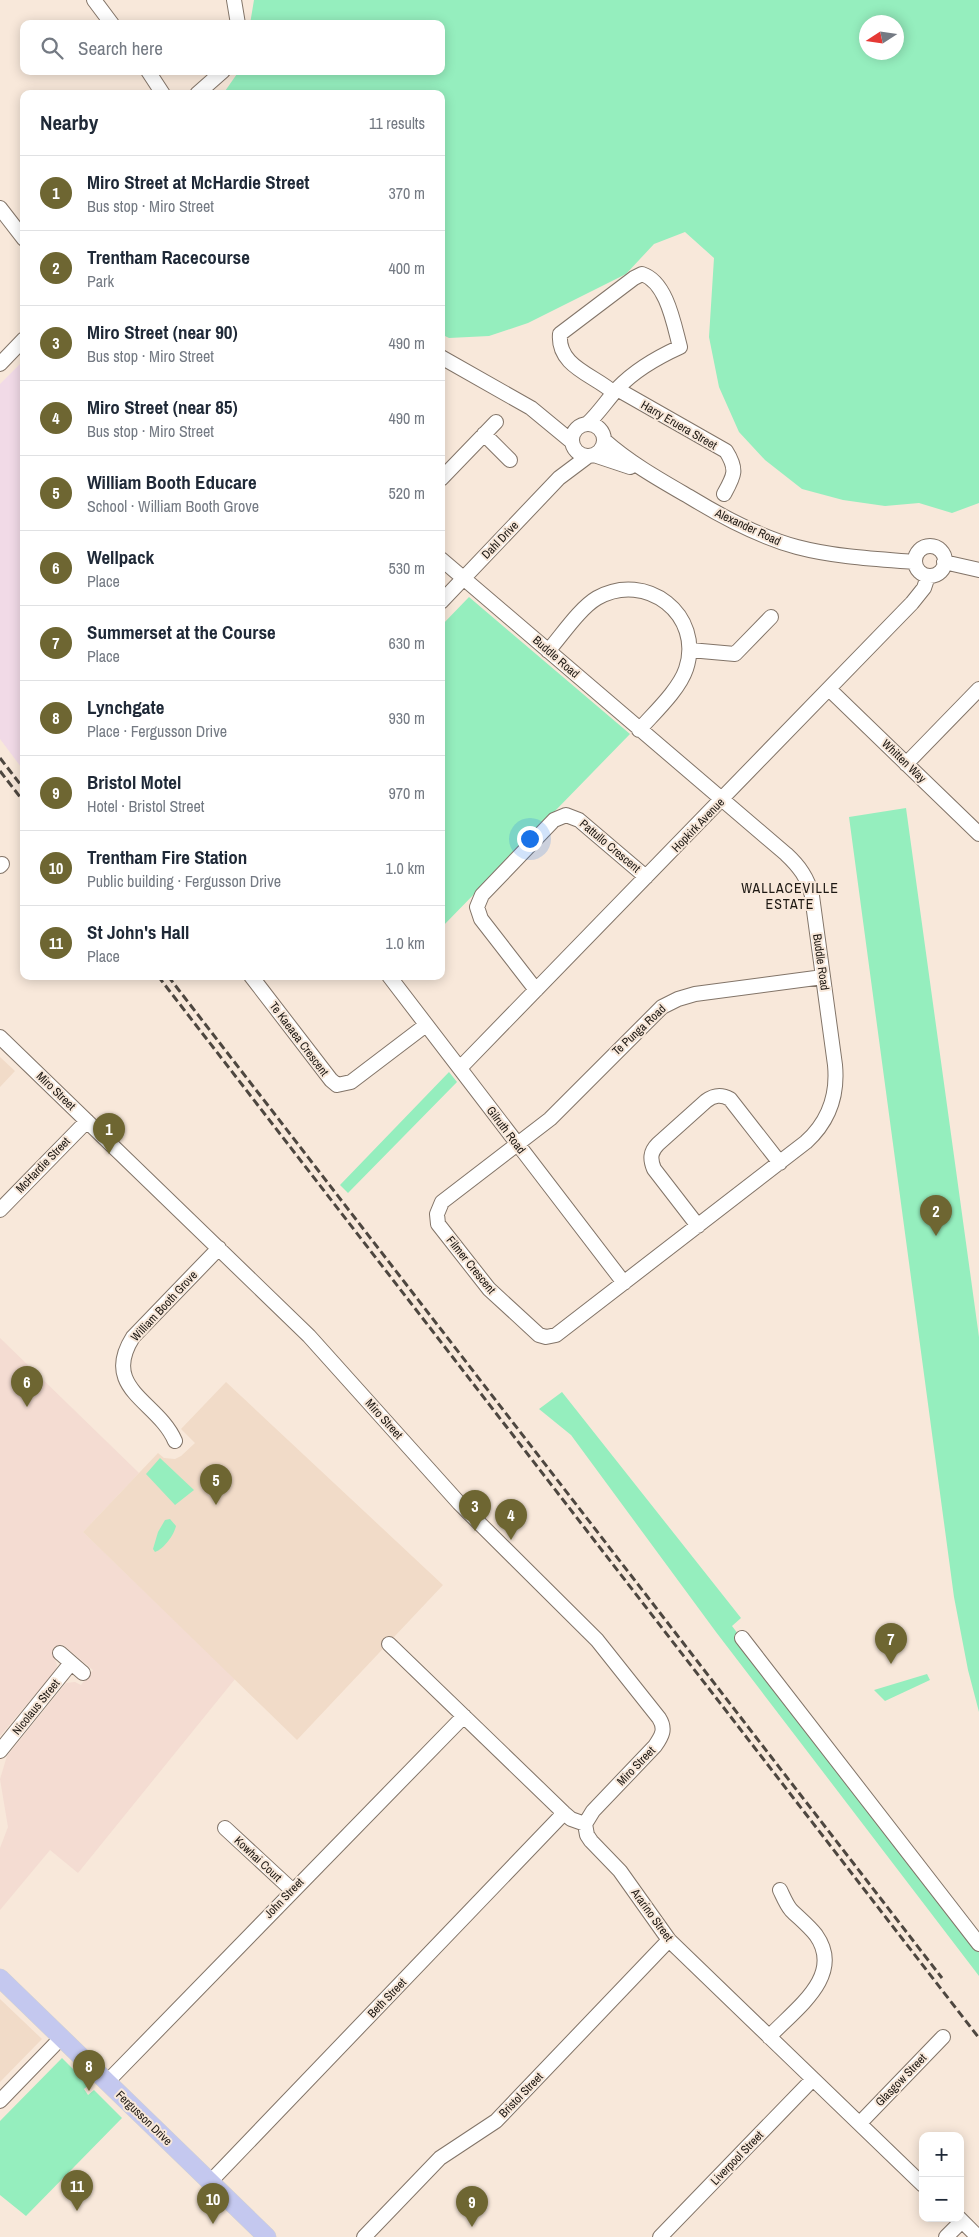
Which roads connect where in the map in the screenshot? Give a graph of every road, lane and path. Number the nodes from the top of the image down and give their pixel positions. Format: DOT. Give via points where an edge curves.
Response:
graph roads {
  1 [pos="94,0"];
  2 [pos="234,0"];
  3 [pos="109,20"];
  4 [pos="237,20"];
  5 [pos="151,75"];
  6 [pos="218,75"];
  7 [pos="160,90"];
  8 [pos="202,90"];
  9 [pos="0,208"];
  10 [pos="20,234"];
  11 [pos="20,343"];
  12 [pos="445,359"];
  13 [pos="0,364"];
  14 [pos="613,395"];
  15 [pos="531,408"];
  16 [pos="496,422"];
  17 [pos="583,425"];
  18 [pos="484,434"];
  19 [pos="603,437"];
  20 [pos="572,444"];
  21 [pos="591,456"];
  22 [pos="510,460"];
  23 [pos="649,474"];
  24 [pos="445,475"];
  25 [pos="559,478"];
  26 [pos="724,494"];
  27 [pos="445,562"];
  28 [pos="915,562"];
  29 [pos="944,562"];
  30 [pos="979,570"];
  31 [pos="928,576"];
  32 [pos="464,578"];
  33 [pos="445,598"];
  34 [pos="772,617"];
  35 [pos="690,650"];
  36 [pos="548,651"];
  37 [pos="830,689"];
  38 [pos="979,689"];
  39 [pos="640,730"];
  40 [pos="906,764"];
  41 [pos="722,799"];
  42 [pos="979,834"];
  43 [pos="646,877"];
  44 [pos="823,976"];
  45 [pos="255,980"];
  46 [pos="392,980"];
  47 [pos="536,990"];
  48 [pos="426,1025"];
  49 [pos="0,1037"];
  50 [pos="460,1068"];
  51 [pos="86,1121"];
  52 [pos="517,1144"];
  53 [pos="780,1163"];
  54 [pos="0,1210"];
  55 [pos="698,1226"];
  56 [pos="219,1248"];
  57 [pos="624,1284"];
  58 [pos="175,1441"];
  59 [pos="742,1638"];
  60 [pos="389,1644"];
  61 [pos="60,1652"];
  62 [pos="71,1663"];
  63 [pos="84,1673"];
  64 [pos="464,1716"];
  65 [pos="0,1751"];
  66 [pos="564,1813"];
  67 [pos="585,1824"];
  68 [pos="225,1828"];
  69 [pos="292,1890"];
  70 [pos="780,1890"];
  71 [pos="669,1940"];
  72 [pos="979,1944"];
  73 [pos="0,1978"];
  74 [pos="769,2037"];
  75 [pos="943,2037"];
  76 [pos="61,2038"];
  77 [pos="813,2078"];
  78 [pos="107,2082"];
  79 [pos="0,2101"];
  80 [pos="860,2123"];
  81 [pos="919,2181"];
  82 [pos="210,2182"];
  83 [pos="958,2222"];
  84 [pos="962,2222"];
  85 [pos="267,2237"];
  86 [pos="364,2237"];
  87 [pos="660,2237"];
  88 [pos="946,2237"];
  89 [pos="978,2237"];
  1 -- 3 [label="street"];
  2 -- 4 [label="street"];
  5 -- 7 [label="street"];
  6 -- 8 [label="street"];
  9 -- 10 [label="street"];
  11 -- 13 [label="street"];
  12 -- 15 [label="street, Alexander Road"];
  14 -- 14 [label="street, Harry Eruera Street" via="606,386 571,365 561,345 560,334 642,274 648,276 666,300 680,347 660,356"];
  14 -- 17 [label="street"];
  14 -- 19 [label="street"];
  14 -- 26 [label="street, Harry Eruera Street" via="726,451 734,475"];
  15 -- 17 [label="street, Alexander Road"];
  15 -- 20 [label="street, Alexander Road"];
  16 -- 18 [label="street"];
  17 -- 19 [label="street, Alexander Road" via="595,426"];
  17 -- 20 [label="street" via="573,433"];
  18 -- 22 [label="street"];
  18 -- 24 [label="street"];
  19 -- 21 [label="street" via="602,448"];
  19 -- 23 [label="street, Alexander Road" via="626,459"];
  20 -- 21 [label="street, Alexander Road" via="579,454"];
  20 -- 25 [label="street, Dahl Drive"];
  21 -- 23 [label="street, Alexander Road"];
  21 -- 25 [label="street, Dahl Drive"];
  23 -- 28 [label="street, Alexander Road" via="732,521 777,541 819,552"];
  25 -- 32 [label="street, Dahl Drive"];
  27 -- 32 [label="street, Buddle Road"];
  28 -- 29 [label="street" via="921,549 930,546 939,549"];
  28 -- 31 [label="street" via="918,570"];
  29 -- 30 [label="street"];
  29 -- 31 [label="street" via="941,571"];
  31 -- 37 [label="street, Hopkirk Avenue" via="924,588 912,603"];
  32 -- 33 [label="street, Dahl Drive"];
  32 -- 36 [label="street, Buddle Road"];
  34 -- 35 [label="street" via="735,654"];
  35 -- 36 [label="street" via="686,628 673,607 652,593 630,589 594,600"];
  35 -- 39 [label="street" via="683,677"];
  36 -- 39 [label="street, Buddle Road"];
  37 -- 40 [label="street, Whitten Way"];
  37 -- 41 [label="street, Hopkirk Avenue"];
  38 -- 40 [label="street"];
  39 -- 41 [label="street, Buddle Road"];
  40 -- 42 [label="street, Whitten Way"];
  41 -- 43 [label="street, Hopkirk Avenue"];
  41 -- 44 [label="street, Buddle Road" via="790,858 806,878 812,896"];
  43 -- 47 [label="street, Hopkirk Avenue"];
  43 -- 47 [label="street, Pattullo Crescent" via="579,820 566,815 554,820 482,894 477,906 481,919"];
  44 -- 52 [label="street, Te Punga Road" via="695,994 670,1002 649,1018 550,1119"];
  44 -- 53 [label="street, Buddle Road" via="836,1077 834,1099 814,1134"];
  45 -- 48 [label="street, Te Kaeaea Crescent" via="338,1085 350,1082"];
  46 -- 48 [label="street, Gilruth Road"];
  47 -- 50 [label="street, Hopkirk Avenue"];
  48 -- 50 [label="street, Gilruth Road"];
  49 -- 51 [label="street, Miro Street"];
  50 -- 52 [label="street, Gilruth Road"];
  51 -- 54 [label="street, McHardie Street"];
  51 -- 56 [label="street, Miro Street"];
  52 -- 57 [label="street, Gilruth Road"];
  52 -- 57 [label="street, Filmer Crescent" via="440,1204 436,1217 441,1228 489,1289 543,1337 557,1335"];
  53 -- 55 [label="street, Buddle Road"];
  53 -- 55 [label="street" via="730,1099 720,1095 706,1101 654,1148 651,1158 654,1169"];
  55 -- 57 [label="street, Buddle Road"];
  56 -- 58 [label="street, William Booth Grove" via="133,1337 123,1361 126,1382 170,1430"];
  56 -- 67 [label="street, Miro Street" via="308,1336 481,1526 597,1640 663,1724 662,1736 656,1746 593,1811"];
  59 -- 72 [label="street"];
  60 -- 64 [label="street"];
  61 -- 62 [label="street"];
  62 -- 63 [label="street"];
  62 -- 65 [label="street, Nicolaus Street"];
  64 -- 66 [label="street"];
  64 -- 69 [label="street, John Street"];
  66 -- 67 [label="street"];
  66 -- 82 [label="street, Beth Street"];
  67 -- 71 [label="street, Ararino Street" via="591,1841 620,1871"];
  68 -- 69 [label="street, Kowhai Court"];
  69 -- 78 [label="street, John Street"];
  70 -- 74 [label="street" via="790,1908 824,1948 826,1964 814,1990"];
  71 -- 74 [label="street, Ararino Street"];
  71 -- 86 [label="street, Bristol Street" via="496,2121 440,2158"];
  73 -- 76 [label="main road, Fergusson Drive"];
  74 -- 77 [label="street, Ararino Street"];
  75 -- 80 [label="street, Glasgow Street"];
  76 -- 78 [label="main road, Fergusson Drive"];
  76 -- 79 [label="street"];
  77 -- 80 [label="street, Ararino Street"];
  77 -- 87 [label="street, Liverpool Street"];
  78 -- 82 [label="main road, Fergusson Drive"];
  80 -- 81 [label="street, Ararino Street"];
  82 -- 85 [label="main road, Fergusson Drive"];
  83 -- 88 [label="street"];
  84 -- 89 [label="street"];
}
